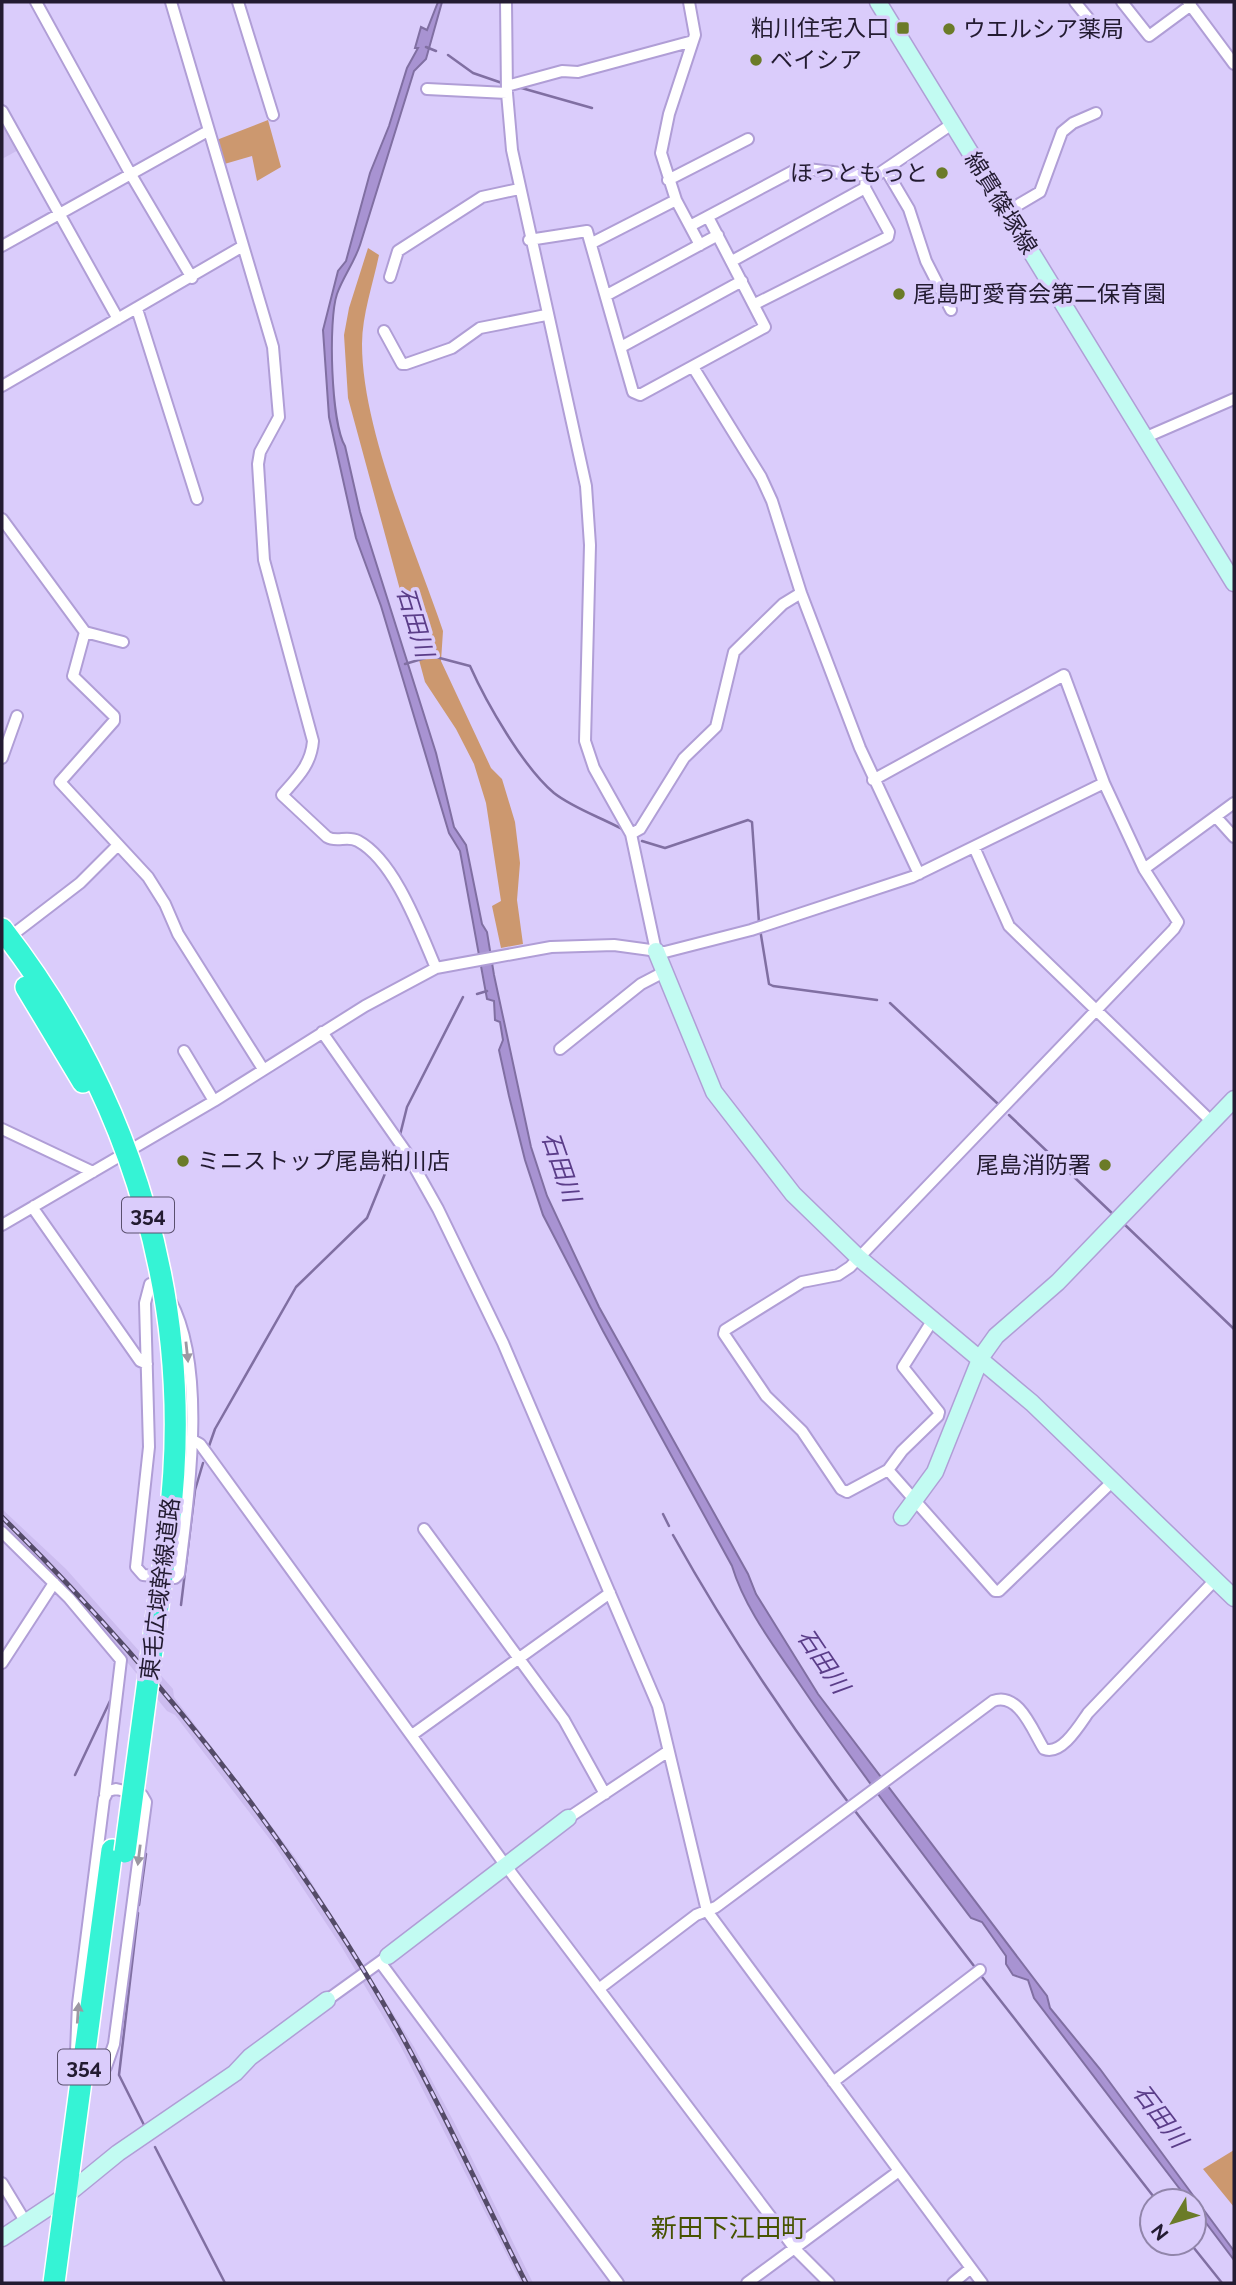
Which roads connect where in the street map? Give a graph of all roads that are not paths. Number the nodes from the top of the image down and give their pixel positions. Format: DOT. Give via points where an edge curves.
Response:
graph roads {
  1 [pos="36,2"];
  2 [pos="171,2"];
  3 [pos="238,2"];
  4 [pos="506,2"];
  5 [pos="689,2"];
  6 [pos="878,2"];
  7 [pos="1075,2"];
  8 [pos="1122,2"];
  9 [pos="1189,4"];
  10 [pos="1097,29"];
  11 [pos="693,41"];
  12 [pos="1234,64"];
  13 [pos="427,89"];
  14 [pos="507,90"];
  15 [pos="2,111"];
  16 [pos="1096,113"];
  17 [pos="273,115"];
  18 [pos="952,124"];
  19 [pos="208,131"];
  20 [pos="748,139"];
  21 [pos="886,170"];
  22 [pos="130,173"];
  23 [pos="668,180"];
  24 [pos="866,183"];
  25 [pos="519,190"];
  26 [pos="676,200"];
  27 [pos="1006,212"];
  28 [pos="60,213"];
  29 [pos="708,217"];
  30 [pos="690,226"];
  31 [pos="718,235"];
  32 [pos="529,240"];
  33 [pos="592,243"];
  34 [pos="700,245"];
  35 [pos="2,246"];
  36 [pos="243,246"];
  37 [pos="732,261"];
  38 [pos="390,277"];
  39 [pos="192,278"];
  40 [pos="743,281"];
  41 [pos="607,295"];
  42 [pos="755,304"];
  43 [pos="137,309"];
  44 [pos="951,310"];
  45 [pos="546,314"];
  46 [pos="118,319"];
  47 [pos="384,331"];
  48 [pos="621,346"];
  49 [pos="693,367"];
  50 [pos="2,386"];
  51 [pos="1234,399"];
  52 [pos="1144,438"];
  53 [pos="197,499"];
  54 [pos="2,519"];
  55 [pos="1234,583"];
  56 [pos="801,593"];
  57 [pos="85,632"];
  58 [pos="123,642"];
  59 [pos="17,716"];
  60 [pos="2,757"];
  61 [pos="873,780"];
  62 [pos="1104,783"];
  63 [pos="1234,803"];
  64 [pos="1216,817"];
  65 [pos="631,834"];
  66 [pos="1234,837"];
  67 [pos="118,845"];
  68 [pos="974,847"];
  69 [pos="1144,869"];
  70 [pos="919,874"];
  71 [pos="3,941"];
  72 [pos="656,951"];
  73 [pos="436,968"];
  74 [pos="664,972"];
  75 [pos="1096,1012"];
  76 [pos="322,1032"];
  77 [pos="560,1049"];
  78 [pos="184,1051"];
  79 [pos="263,1069"];
  80 [pos="1234,1099"];
  81 [pos="214,1101"];
  82 [pos="1212,1122"];
  83 [pos="2,1129"];
  84 [pos="123,1155"];
  85 [pos="93,1172"];
  86 [pos="34,1206"];
  87 [pos="2,1225"];
  88 [pos="859,1258"];
  89 [pos="157,1286"];
  90 [pos="934,1318"];
  91 [pos="981,1357"];
  92 [pos="147,1364"];
  93 [pos="191,1439"];
  94 [pos="888,1470"];
  95 [pos="1113,1481"];
  96 [pos="915,1501"];
  97 [pos="902,1517"];
  98 [pos="424,1530"];
  99 [pos="2,1532"];
  100 [pos="1215,1580"];
  101 [pos="54,1583"];
  102 [pos="610,1592"];
  103 [pos="1234,1598"];
  104 [pos="518,1656"];
  105 [pos="2,1663"];
  106 [pos="412,1735"];
  107 [pos="667,1752"];
  108 [pos="606,1794"];
  109 [pos="105,1797"];
  110 [pos="568,1818"];
  111 [pos="506,1866"];
  112 [pos="706,1911"];
  113 [pos="384,1959"];
  114 [pos="980,1970"];
  115 [pos="600,1988"];
  116 [pos="327,2000"];
  117 [pos="88,2078"];
  118 [pos="832,2082"];
  119 [pos="899,2171"];
  120 [pos="80,2182"];
  121 [pos="2,2183"];
  122 [pos="64,2197"];
  123 [pos="25,2221"];
  124 [pos="2,2238"];
  125 [pos="795,2249"];
  126 [pos="971,2268"];
  127 [pos="54,2283"];
  128 [pos="67,2283"];
  129 [pos="618,2283"];
  130 [pos="747,2283"];
  131 [pos="829,2283"];
  132 [pos="953,2283"];
  133 [pos="982,2283"];
  1 -- 22 [label="street"];
  2 -- 19 [label="street"];
  3 -- 17 [label="street"];
  4 -- 14 [label="street"];
  5 -- 11 [label="street"];
  6 -- 18 [label="street, 綿貫篠塚線"];
  7 -- 10 [label="street"];
  8 -- 9 [label="street" via="1149,36"];
  9 -- 12 [label="street"];
  11 -- 14 [label="street" via="578,72 562,71"];
  11 -- 23 [label="street" via="668,114 661,153"];
  13 -- 14 [label="street"];
  14 -- 25 [label="street"];
  15 -- 28 [label="street"];
  16 -- 27 [label="street" via="1062,132 1040,192"];
  18 -- 21 [label="street"];
  18 -- 27 [label="street, 綿貫篠塚線"];
  19 -- 22 [label="street"];
  19 -- 36 [label="street"];
  20 -- 23 [label="street"];
  21 -- 24 [label="street"];
  21 -- 44 [label="street" via="909,208 926,261"];
  22 -- 28 [label="street"];
  22 -- 39 [label="street"];
  23 -- 26 [label="street"];
  24 -- 29 [label="street" via="799,168"];
  24 -- 37 [label="street"];
  24 -- 42 [label="street" via="888,237"];
  25 -- 32 [label="street"];
  25 -- 38 [label="street" via="482,197 398,251"];
  26 -- 30 [label="street"];
  26 -- 33 [label="street"];
  27 -- 52 [label="street, 綿貫篠塚線"];
  28 -- 35 [label="street"];
  28 -- 46 [label="street"];
  29 -- 30 [label="street"];
  29 -- 31 [label="street"];
  30 -- 34 [label="street"];
  31 -- 34 [label="street"];
  31 -- 37 [label="street"];
  32 -- 33 [label="street" via="583,229"];
  32 -- 45 [label="street"];
  33 -- 41 [label="street"];
  34 -- 41 [label="street"];
  36 -- 39 [label="street"];
  36 -- 73 [label="street" via="273,347 279,416 258,464 261,542 313,741 305,769 282,795 327,837 350,838 365,846 407,899"];
  37 -- 40 [label="street"];
  39 -- 43 [label="street"];
  40 -- 42 [label="street"];
  40 -- 48 [label="street"];
  41 -- 48 [label="street"];
  42 -- 49 [label="street" via="766,325 763,329"];
  43 -- 46 [label="street"];
  43 -- 53 [label="street"];
  45 -- 47 [label="street" via="480,328 452,348 406,364"];
  45 -- 65 [label="street" via="588,508 585,741 594,768"];
  46 -- 50 [label="street"];
  48 -- 49 [label="street" via="637,395"];
  49 -- 56 [label="street" via="761,477"];
  51 -- 52 [label="street"];
  52 -- 55 [label="street, 綿貫篠塚線"];
  54 -- 57 [label="street"];
  56 -- 61 [label="street"];
  56 -- 65 [label="street" via="783,604 734,652 716,727 690,750 640,829"];
  57 -- 58 [label="street"];
  57 -- 67 [label="street" via="73,676 114,721 60,782"];
  59 -- 60 [label="street"];
  61 -- 62 [label="street" via="1064,675"];
  61 -- 70 [label="street"];
  62 -- 68 [label="street"];
  62 -- 69 [label="street"];
  63 -- 64 [label="street"];
  64 -- 66 [label="street"];
  64 -- 69 [label="street"];
  65 -- 72 [label="street"];
  67 -- 71 [label="street" via="80,883"];
  67 -- 79 [label="street" via="159,895 178,934"];
  68 -- 70 [label="street"];
  68 -- 75 [label="street" via="1009,926"];
  69 -- 75 [label="street" via="1178,924"];
  70 -- 72 [label="street" via="760,927 665,953"];
  71 -- 84 [label="highway, 東毛広域幹線道路 / 354" via="83,1051"];
  72 -- 73 [label="street" via="614,945 541,948"];
  72 -- 74 [label="street"];
  73 -- 76 [label="street"];
  74 -- 77 [label="street" via="641,984"];
  74 -- 88 [label="street" via="702,1068 724,1108 793,1194"];
  75 -- 82 [label="street"];
  75 -- 88 [label="street"];
  76 -- 79 [label="street"];
  76 -- 102 [label="street" via="406,1152 438,1209 503,1343"];
  78 -- 81 [label="street"];
  79 -- 81 [label="street"];
  80 -- 82 [label="street"];
  81 -- 84 [label="street"];
  82 -- 91 [label="street" via="1058,1282 996,1336"];
  83 -- 85 [label="street"];
  84 -- 85 [label="street"];
  84 -- 89 [label="highway, 東毛広域幹線道路 / 354"];
  85 -- 86 [label="street"];
  86 -- 87 [label="street"];
  86 -- 92 [label="street" via="140,1361"];
  88 -- 90 [label="street"];
  88 -- 94 [label="street" via="838,1275 796,1285 724,1334 766,1396 802,1431 841,1489 847,1492"];
  89 -- 92 [label="street" via="145,1303"];
  89 -- 93 [label="street, one-way" via="181,1322 185,1337"];
  89 -- 117 [label="highway, 東毛広域幹線道路 / 354, bridge" via="176,1430"];
  90 -- 91 [label="street"];
  90 -- 94 [label="street" via="903,1367 938,1416"];
  91 -- 95 [label="street"];
  91 -- 96 [label="street" via="948,1444"];
  92 -- 93 [label="street" via="148,1457 136,1567 143,1575 175,1578 179,1574"];
  93 -- 106 [label="street" via="200,1444"];
  94 -- 96 [label="street"];
  95 -- 96 [label="street" via="999,1591"];
  95 -- 100 [label="street"];
  96 -- 97 [label="street"];
  98 -- 104 [label="street"];
  99 -- 101 [label="street"];
  100 -- 103 [label="street"];
  100 -- 112 [label="street" via="1088,1713 1074,1734 1054,1749 1044,1749 1014,1703 999,1699"];
  101 -- 105 [label="street"];
  101 -- 109 [label="street" via="121,1660"];
  102 -- 104 [label="street"];
  102 -- 107 [label="street" via="658,1706"];
  104 -- 106 [label="street"];
  104 -- 108 [label="street" via="564,1720"];
  106 -- 111 [label="street"];
  107 -- 108 [label="street"];
  107 -- 112 [label="street"];
  108 -- 110 [label="street"];
  117 -- 109 [label="street, one-way" via="76,2052 78,2004"];
  109 -- 117 [label="street, one-way" via="116,1789 142,1795 146,1802 114,2044 106,2067"];
  110 -- 111 [label="street"];
  111 -- 113 [label="street"];
  111 -- 115 [label="street"];
  112 -- 115 [label="street"];
  112 -- 118 [label="street"];
  113 -- 116 [label="street"];
  113 -- 129 [label="street"];
  114 -- 118 [label="street"];
  115 -- 125 [label="street"];
  116 -- 120 [label="street" via="235,2073"];
  117 -- 120 [label="highway, 東毛広域幹線道路 / 354"];
  117 -- 122 [label="highway, 東毛広域幹線道路 / 354"];
  118 -- 119 [label="street"];
  119 -- 125 [label="street"];
  119 -- 126 [label="street"];
  120 -- 122 [label="street"];
  120 -- 128 [label="highway, 東毛広域幹線道路 / 354"];
  121 -- 123 [label="street"];
  122 -- 123 [label="street"];
  122 -- 127 [label="highway, 東毛広域幹線道路 / 354"];
  123 -- 124 [label="street"];
  125 -- 130 [label="street"];
  125 -- 131 [label="street"];
  126 -- 132 [label="street"];
  126 -- 133 [label="street"];
}
